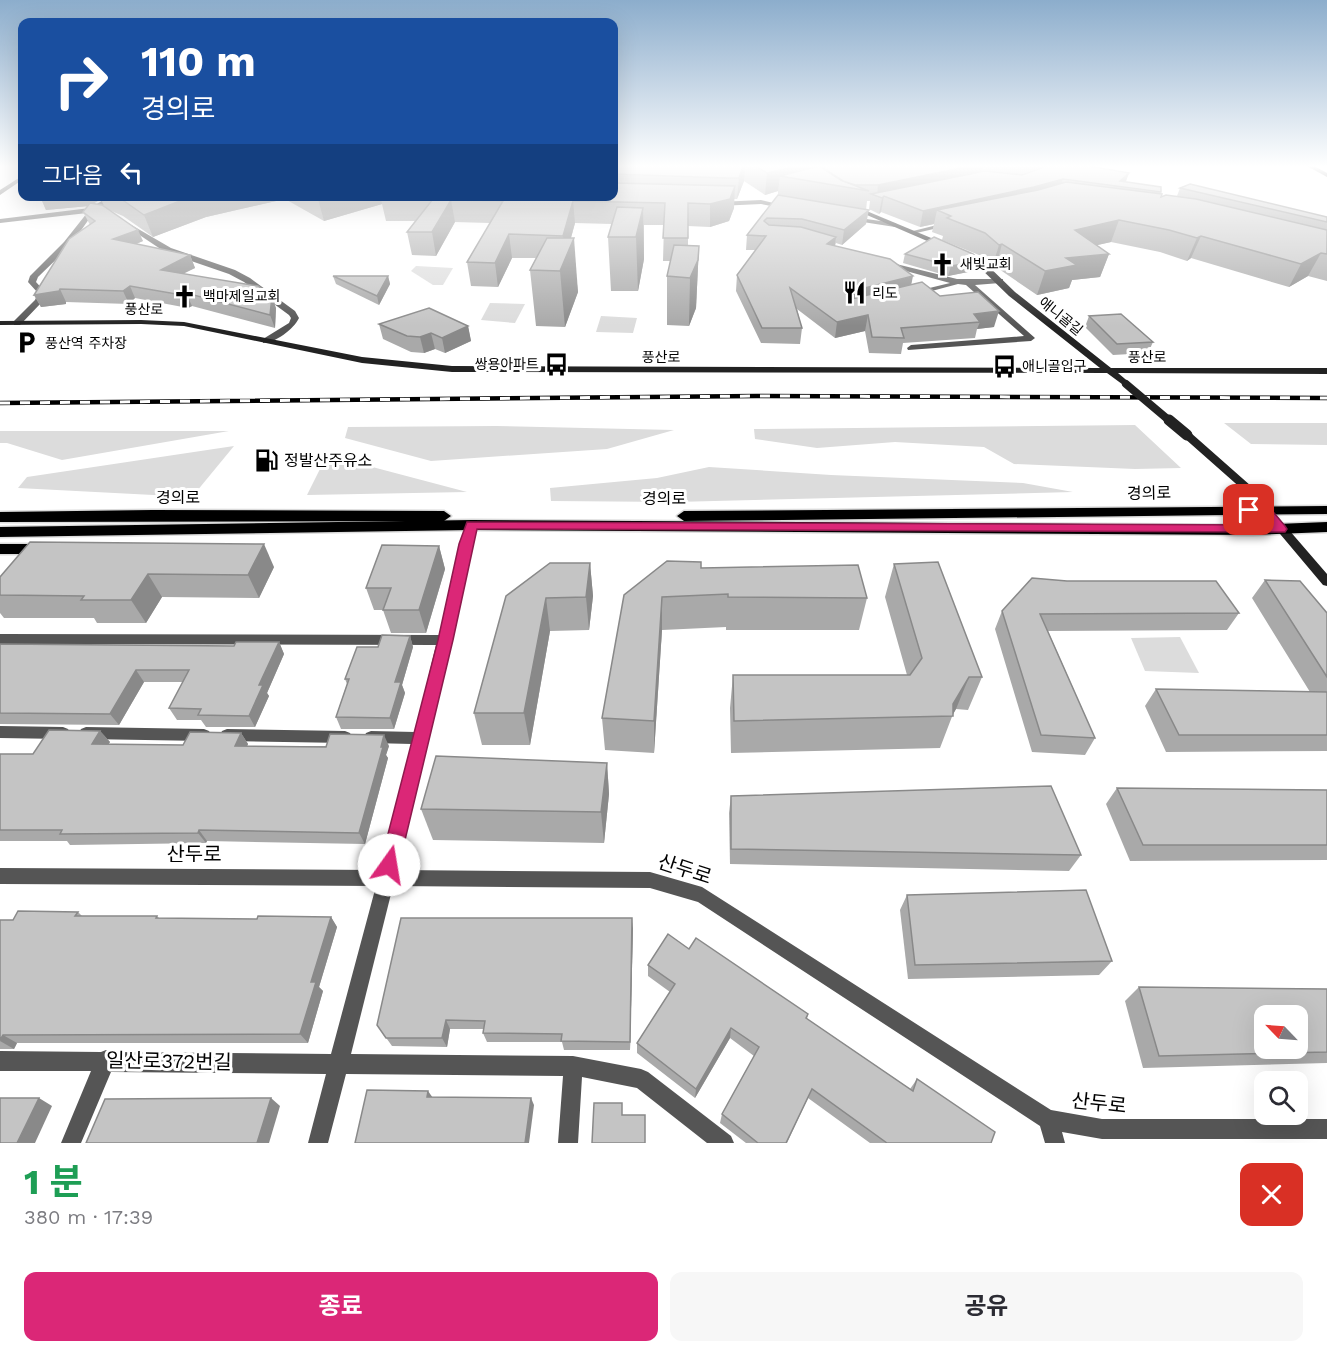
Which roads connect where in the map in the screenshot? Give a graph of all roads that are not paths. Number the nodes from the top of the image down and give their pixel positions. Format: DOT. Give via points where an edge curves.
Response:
graph roads {
  1 [pos="85,219"];
  2 [pos="120,219"];
  3 [pos="854,219"];
  4 [pos="881,219"];
  5 [pos="956,223"];
  6 [pos="895,225"];
  7 [pos="912,232"];
  8 [pos="952,249"];
  9 [pos="962,253"];
  10 [pos="875,260"];
  11 [pos="1000,281"];
  12 [pos="958,283"];
  13 [pos="970,285"];
  14 [pos="903,297"];
  15 [pos="0,323"];
  16 [pos="18,323"];
  17 [pos="266,341"];
  18 [pos="911,348"];
  19 [pos="1327,370"];
  20 [pos="1107,371"];
  21 [pos="0,510"];
  22 [pos="1264,510"];
  23 [pos="1327,510"];
  24 [pos="152,515"];
  25 [pos="0,517"];
  26 [pos="472,525"];
  27 [pos="1327,527"];
  28 [pos="1280,529"];
  29 [pos="0,532"];
  30 [pos="142,532"];
  31 [pos="0,549"];
  32 [pos="1327,582"];
  33 [pos="0,639"];
  34 [pos="445,640"];
  35 [pos="0,732"];
  36 [pos="421,738"];
  37 [pos="0,876"];
  38 [pos="387,877"];
  39 [pos="0,1060"];
  40 [pos="106,1060"];
  41 [pos="337,1064"];
  42 [pos="573,1066"];
  43 [pos="1048,1120"];
  44 [pos="1327,1129"];
  45 [pos="71,1143"];
  46 [pos="318,1143"];
  47 [pos="568,1143"];
  48 [pos="723,1143"];
  49 [pos="1055,1143"];
  1 -- 16 [label="street" via="34,276 32,282 42,293"];
  2 -- 17 [label="street" via="168,250 247,280 292,313 292,324"];
  3 -- 6 [label="street"];
  4 -- 6 [label="main road"];
  5 -- 7 [label="street"];
  6 -- 7 [label="main road"];
  7 -- 8 [label="main road"];
  9 -- 11 [label="main road, 애니골길"];
  10 -- 12 [label="street"];
  11 -- 13 [label="street"];
  11 -- 20 [label="main road, 애니골길"];
  12 -- 13 [label="street"];
  12 -- 14 [label="street"];
  13 -- 18 [label="street" via="1031,338"];
  15 -- 16 [label="main road, 풍산로"];
  16 -- 17 [label="main road, 풍산로" via="166,323"];
  17 -- 20 [label="main road, 풍산로" via="362,360 452,369"];
  19 -- 20 [label="main road, 풍산로"];
  20 -- 22 [label="main road, 애니골길, bridge" via="1247,488"];
  21 -- 24 [label="main road"];
  22 -- 23 [label="main road, 경의로"];
  22 -- 24 [label="main road, 경의로" via="868,516"];
  22 -- 28 [label="main road, 애니골길"];
  24 -- 25 [label="main road, 경의로"];
  26 -- 28 [label="main road, 경의로"];
  26 -- 30 [label="main road, 경의로"];
  26 -- 34 [label="street"];
  27 -- 28 [label="main road, 경의로"];
  28 -- 32 [label="main road, 애니골길"];
  29 -- 30 [label="main road, 경의로"];
  30 -- 31 [label="main road" via="60,548"];
  33 -- 34 [label="street"];
  34 -- 36 [label="street"];
  35 -- 36 [label="street"];
  36 -- 38 [label="street"];
  37 -- 38 [label="street, 산두로"];
  38 -- 41 [label="street"];
  38 -- 43 [label="street, 산두로" via="650,880 702,895"];
  39 -- 40 [label="street, 일산로372번길"];
  40 -- 41 [label="street, 일산로372번길"];
  40 -- 45 [label="street"];
  41 -- 42 [label="street, 일산로372번길"];
  41 -- 46 [label="street"];
  42 -- 47 [label="street"];
  42 -- 48 [label="street, 일산로372번길" via="641,1078"];
  43 -- 44 [label="street, 산두로" via="1102,1129"];
  43 -- 49 [label="street"];
}
